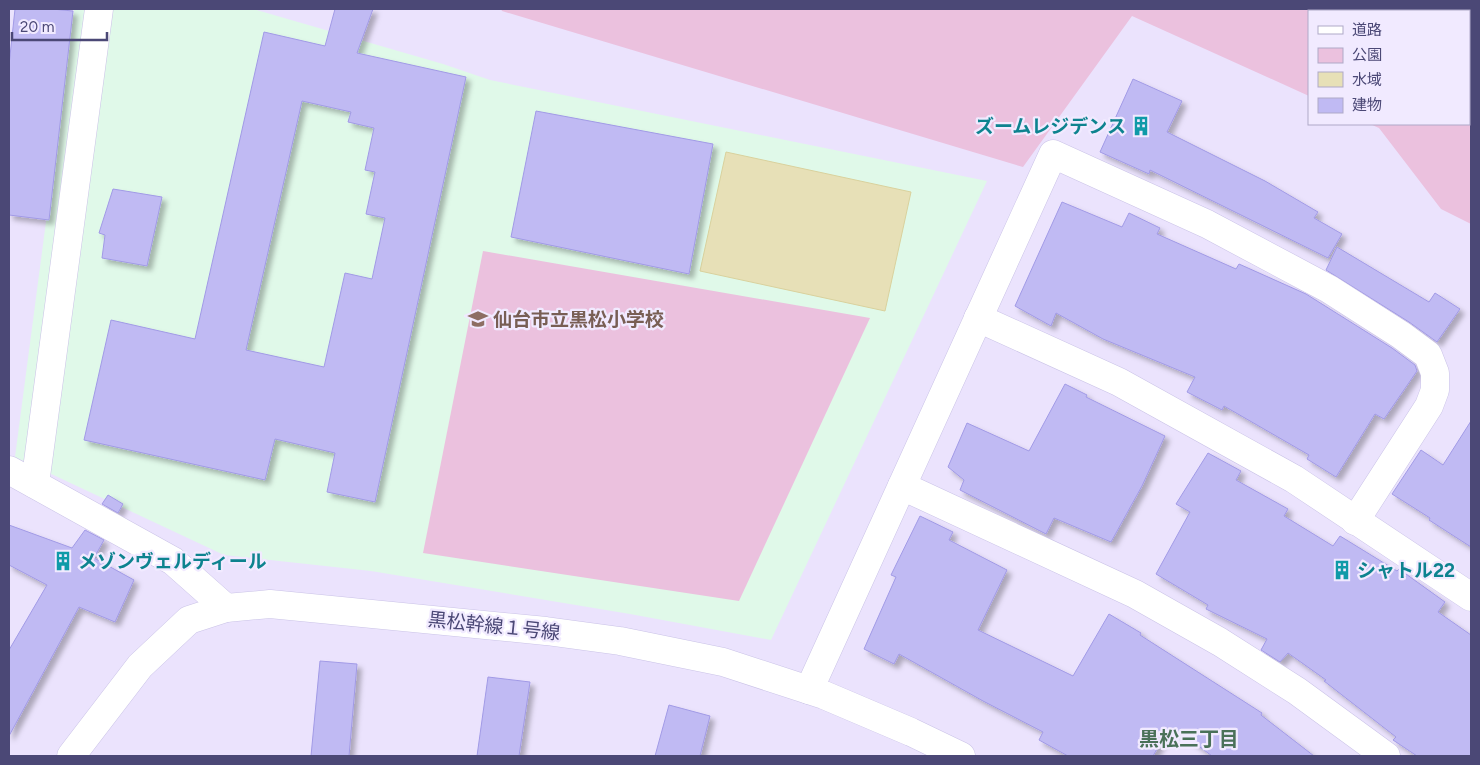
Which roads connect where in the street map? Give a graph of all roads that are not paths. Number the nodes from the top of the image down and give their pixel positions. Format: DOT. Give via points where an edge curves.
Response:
graph roads {
  1 [pos="99,9"];
  2 [pos="978,318"];
  3 [pos="9,470"];
  4 [pos="35,484"];
  5 [pos="902,486"];
  6 [pos="1356,521"];
  7 [pos="1471,597"];
  8 [pos="226,608"];
  9 [pos="809,690"];
  10 [pos="71,756"];
  11 [pos="962,756"];
  12 [pos="1386,756"];
  1 -- 4 [label="street"];
  2 -- 5 [label="street"];
  2 -- 6 [label="street" via="1119,382 1294,479"];
  2 -- 6 [label="street" via="1053,154 1207,224 1329,288 1428,355 1435,373 1435,390 1429,406"];
  3 -- 4 [label="street"];
  4 -- 8 [label="street" via="173,561"];
  5 -- 9 [label="street"];
  5 -- 12 [label="street" via="1135,594 1297,691"];
  6 -- 7 [label="street"];
  8 -- 9 [label="street, 黒松幹線１号線" via="270,604 620,640 723,662"];
  8 -- 10 [label="street, 黒松幹線１号線" via="189,620 140,666"];
  9 -- 11 [label="street, 黒松幹線１号線"];
}
